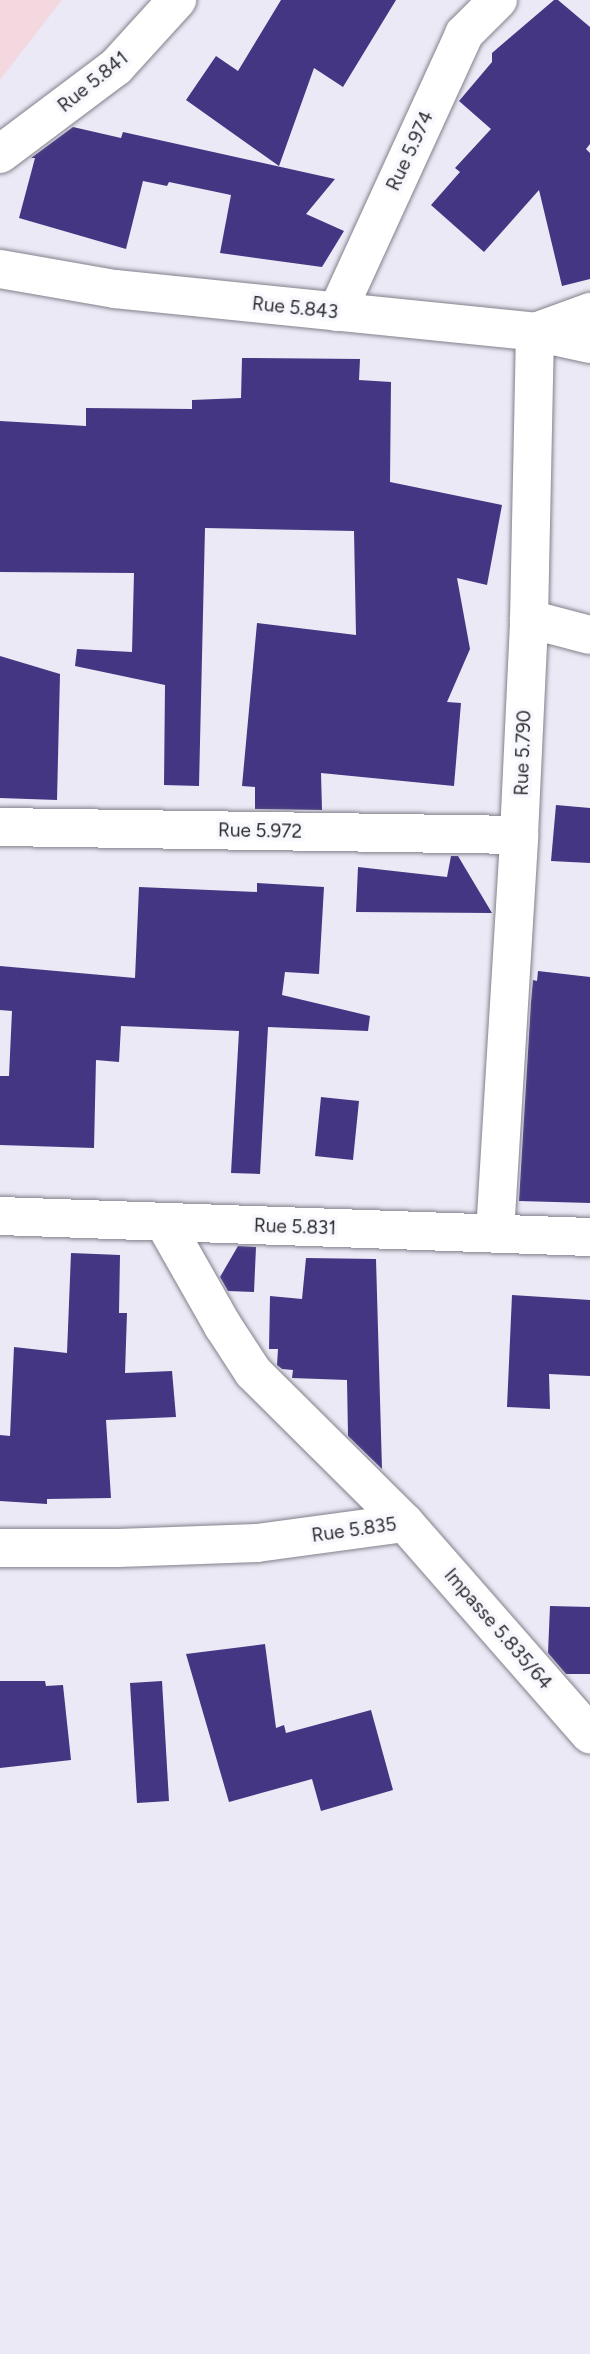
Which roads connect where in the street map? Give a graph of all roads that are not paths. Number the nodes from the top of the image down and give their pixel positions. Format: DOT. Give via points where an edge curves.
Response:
graph roads {
  1 [pos="177,0"];
  2 [pos="498,0"];
  3 [pos="0,154"];
  4 [pos="0,269"];
  5 [pos="337,312"];
  6 [pos="590,312"];
  7 [pos="535,332"];
  8 [pos="590,344"];
  9 [pos="529,619"];
  10 [pos="590,635"];
  11 [pos="0,827"];
  12 [pos="519,835"];
  13 [pos="0,1216"];
  14 [pos="165,1224"];
  15 [pos="495,1233"];
  16 [pos="590,1237"];
  17 [pos="405,1523"];
  18 [pos="0,1548"];
  19 [pos="590,1734"];
  1 -- 3 [label="street, Rue 5.841" via="116,67"];
  2 -- 5 [label="street, Rue 5.974" via="464,34"];
  4 -- 5 [label="street, Rue 5.843" via="114,289"];
  5 -- 7 [label="street, Rue 5.843"];
  6 -- 7 [label="street"];
  7 -- 8 [label="street, Rue 5.843"];
  7 -- 9 [label="street, Rue 5.790"];
  9 -- 10 [label="street"];
  9 -- 12 [label="street, Rue 5.790"];
  11 -- 12 [label="street, Rue 5.972"];
  12 -- 15 [label="street, Rue 5.790"];
  13 -- 14 [label="street, Rue 5.831"];
  14 -- 15 [label="street, Rue 5.831"];
  14 -- 17 [label="street, Rue 5.835" via="253,1372"];
  15 -- 16 [label="street, Rue 5.831"];
  17 -- 18 [label="street, Rue 5.835" via="257,1543"];
  17 -- 19 [label="street, Impasse 5.835/64"];
}
